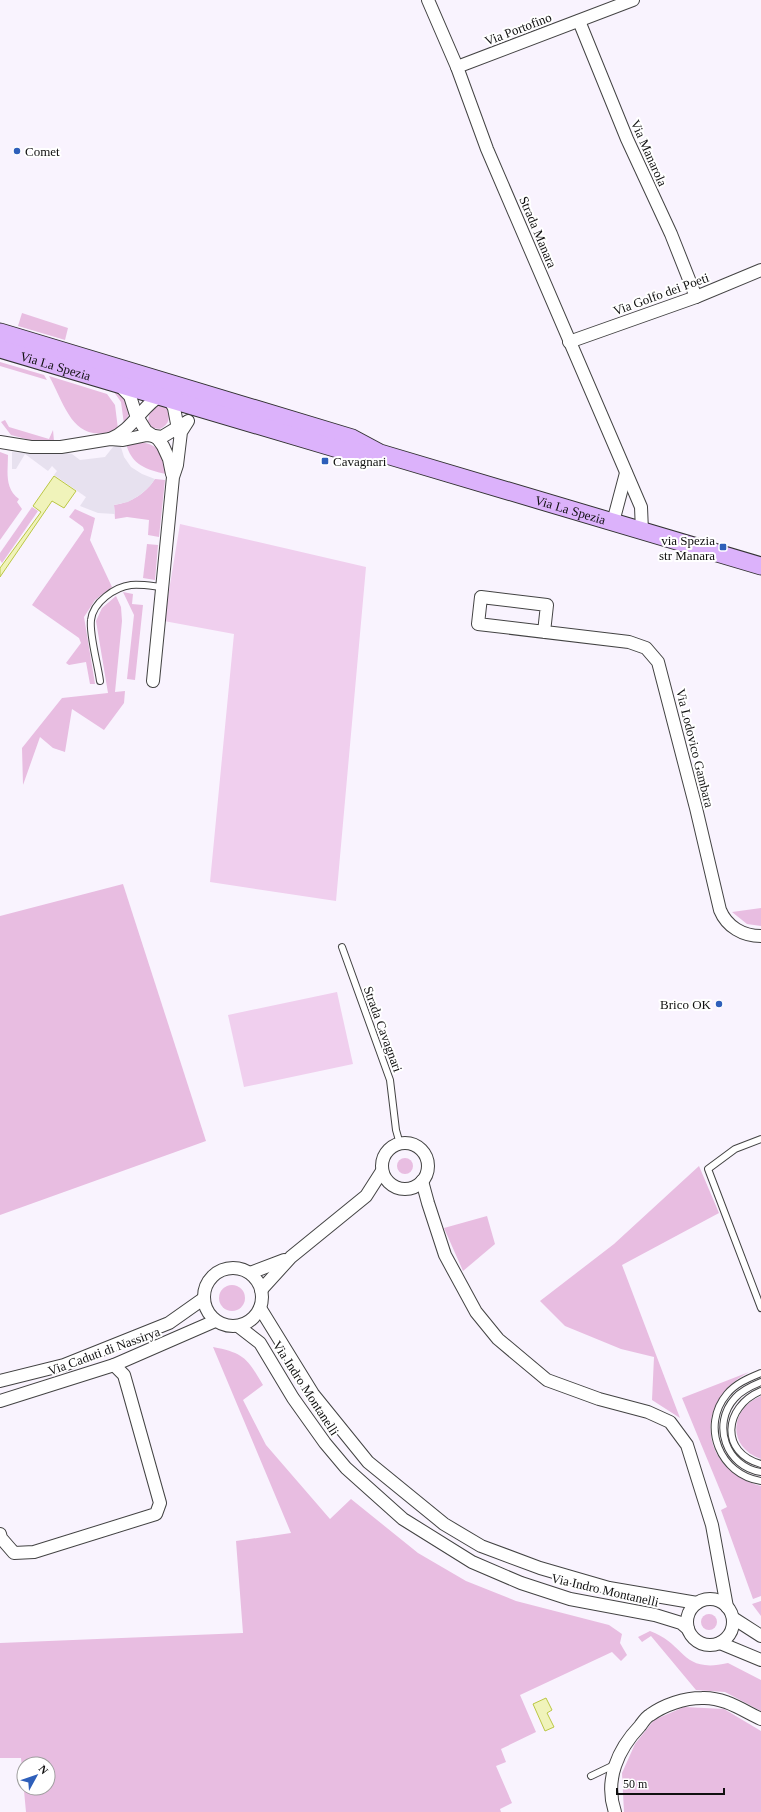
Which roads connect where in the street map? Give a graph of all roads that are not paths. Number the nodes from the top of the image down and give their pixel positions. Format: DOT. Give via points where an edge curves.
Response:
graph roads {
  1 [pos="428,0"];
  2 [pos="633,0"];
  3 [pos="579,21"];
  4 [pos="457,67"];
  5 [pos="761,270"];
  6 [pos="696,297"];
  7 [pos="0,332"];
  8 [pos="569,342"];
  9 [pos="0,348"];
  10 [pos="110,365"];
  11 [pos="112,382"];
  12 [pos="165,396"];
  13 [pos="218,405"];
  14 [pos="139,411"];
  15 [pos="176,416"];
  16 [pos="183,425"];
  17 [pos="155,434"];
  18 [pos="116,439"];
  19 [pos="0,442"];
  20 [pos="626,473"];
  21 [pos="172,479"];
  22 [pos="613,522"];
  23 [pos="642,531"];
  24 [pos="761,566"];
  25 [pos="162,587"];
  26 [pos="544,632"];
  27 [pos="100,681"];
  28 [pos="153,681"];
  29 [pos="761,936"];
  30 [pos="342,947"];
  31 [pos="761,1139"];
  32 [pos="400,1144"];
  33 [pos="382,1171"];
  34 [pos="422,1181"];
  35 [pos="393,1186"];
  36 [pos="368,1194"];
  37 [pos="291,1257"];
  38 [pos="250,1273"];
  39 [pos="261,1290"];
  40 [pos="203,1299"];
  41 [pos="260,1308"];
  42 [pos="761,1308"];
  43 [pos="215,1321"];
  44 [pos="238,1326"];
  45 [pos="114,1365"];
  46 [pos="761,1373"];
  47 [pos="0,1381"];
  48 [pos="761,1382"];
  49 [pos="761,1392"];
  50 [pos="0,1401"];
  51 [pos="761,1464"];
  52 [pos="761,1472"];
  53 [pos="761,1481"];
  54 [pos="0,1534"];
  55 [pos="697,1604"];
  56 [pos="727,1607"];
  57 [pos="733,1618"];
  58 [pos="688,1629"];
  59 [pos="761,1636"];
  60 [pos="720,1643"];
  61 [pos="761,1660"];
  62 [pos="761,1720"];
  63 [pos="614,1765"];
  64 [pos="591,1776"];
  65 [pos="615,1812"];
  1 -- 4 [label="street, Strada Manara"];
  2 -- 3 [label="street, Via Portofino"];
  3 -- 4 [label="street, Via Portofino"];
  3 -- 6 [label="street, Via Manarola"];
  4 -- 8 [label="street, Strada Manara" via="487,149"];
  5 -- 6 [label="street, Via Golfo dei Poeti"];
  6 -- 8 [label="street, Via Golfo dei Poeti"];
  7 -- 10 [label="main road, Via La Spezia"];
  8 -- 20 [label="street, Strada Manara"];
  9 -- 11 [label="main road, Via La Spezia"];
  10 -- 12 [label="street, Via La Spezia" via="122,377 157,387"];
  10 -- 13 [label="main road, Via La Spezia"];
  11 -- 12 [label="main road, Via La Spezia"];
  11 -- 14 [label="street, Via La Spezia" via="127,392"];
  12 -- 13 [label="main road, Via La Spezia"];
  12 -- 14 [label="street"];
  12 -- 15 [label="street"];
  13 -- 16 [label="street, Via La Spezia" via="199,413"];
  13 -- 22 [label="main road, Via La Spezia" via="352,438 380,453"];
  14 -- 17 [label="street, Via La Spezia"];
  14 -- 18 [label="street"];
  15 -- 16 [label="street"];
  15 -- 17 [label="street" via="173,428"];
  16 -- 17 [label="street, Via La Spezia"];
  16 -- 21 [label="street" via="177,465"];
  17 -- 18 [label="street, Via La Spezia"];
  17 -- 21 [label="street, Via La Spezia" via="166,451"];
  18 -- 19 [label="street, Via La Spezia" via="55,448"];
  20 -- 22 [label="street"];
  20 -- 23 [label="street, Strada Manara" via="641,507"];
  21 -- 25 [label="street"];
  22 -- 23 [label="main road, Via La Spezia"];
  23 -- 24 [label="main road, Via La Spezia"];
  25 -- 27 [label="lane" via="126,586 110,594 95,609 90,623"];
  25 -- 28 [label="street"];
  26 -- 26 [label="street, Via Lodovico Gambara" via="478,624 481,597 547,605"];
  26 -- 29 [label="street, Via Lodovico Gambara" via="635,643 646,648 658,662 720,910 724,919 735,929 749,935"];
  30 -- 32 [label="lane, Strada Cavagnari" via="390,1080"];
  31 -- 42 [label="lane" via="735,1149 708,1169"];
  32 -- 33 [label="street" via="388,1150 384,1156"];
  32 -- 34 [label="street" via="414,1146 424,1155 427,1168"];
  33 -- 35 [label="street"];
  33 -- 36 [label="street"];
  34 -- 35 [label="street" via="412,1188"];
  34 -- 56 [label="street" via="445,1255 476,1312 498,1339 546,1380 599,1399 648,1412 670,1422 687,1445 712,1525"];
  35 -- 36 [label="street"];
  36 -- 37 [label="street"];
  37 -- 38 [label="street"];
  37 -- 39 [label="street"];
  38 -- 39 [label="street"];
  38 -- 40 [label="street" via="232,1268 214,1274 208,1281"];
  39 -- 41 [label="street"];
  40 -- 43 [label="street" via="209,1315"];
  40 -- 47 [label="street, Via Caduti di Nassirya" via="169,1322 92,1354 64,1365"];
  41 -- 44 [label="street" via="255,1317"];
  41 -- 55 [label="street, Via Indro Montanelli" via="313,1394 368,1462 444,1524 481,1546 540,1568 609,1588"];
  43 -- 44 [label="street" via="230,1327"];
  43 -- 45 [label="street, Via Caduti di Nassirya"];
  44 -- 58 [label="street, Via Indro Montanelli" via="263,1348 293,1398 346,1468 403,1519 472,1562 521,1583 570,1599 681,1623"];
  45 -- 50 [label="street, Via Caduti di Nassirya"];
  45 -- 54 [label="street" via="124,1375 135,1412 160,1503 156,1514 34,1552 14,1553"];
  46 -- 53 [label="lane" via="739,1383 728,1392 718,1409 715,1429 719,1448 730,1465 746,1476"];
  48 -- 52 [label="lane" via="745,1389 735,1398 727,1409 723,1425 726,1442 734,1458 743,1465"];
  49 -- 51 [label="lane" via="749,1397 740,1405 734,1415 732,1427 739,1451"];
  55 -- 56 [label="street" via="709,1599"];
  55 -- 58 [label="street" via="688,1615"];
  56 -- 57 [label="street"];
  57 -- 59 [label="street"];
  57 -- 60 [label="street" via="731,1633"];
  58 -- 60 [label="street" via="697,1641 704,1645"];
  60 -- 61 [label="street"];
  62 -- 63 [label="street" via="725,1700 702,1697 676,1702 650,1715 628,1738"];
  63 -- 64 [label="lane"];
  63 -- 65 [label="street" via="611,1785"];
}
